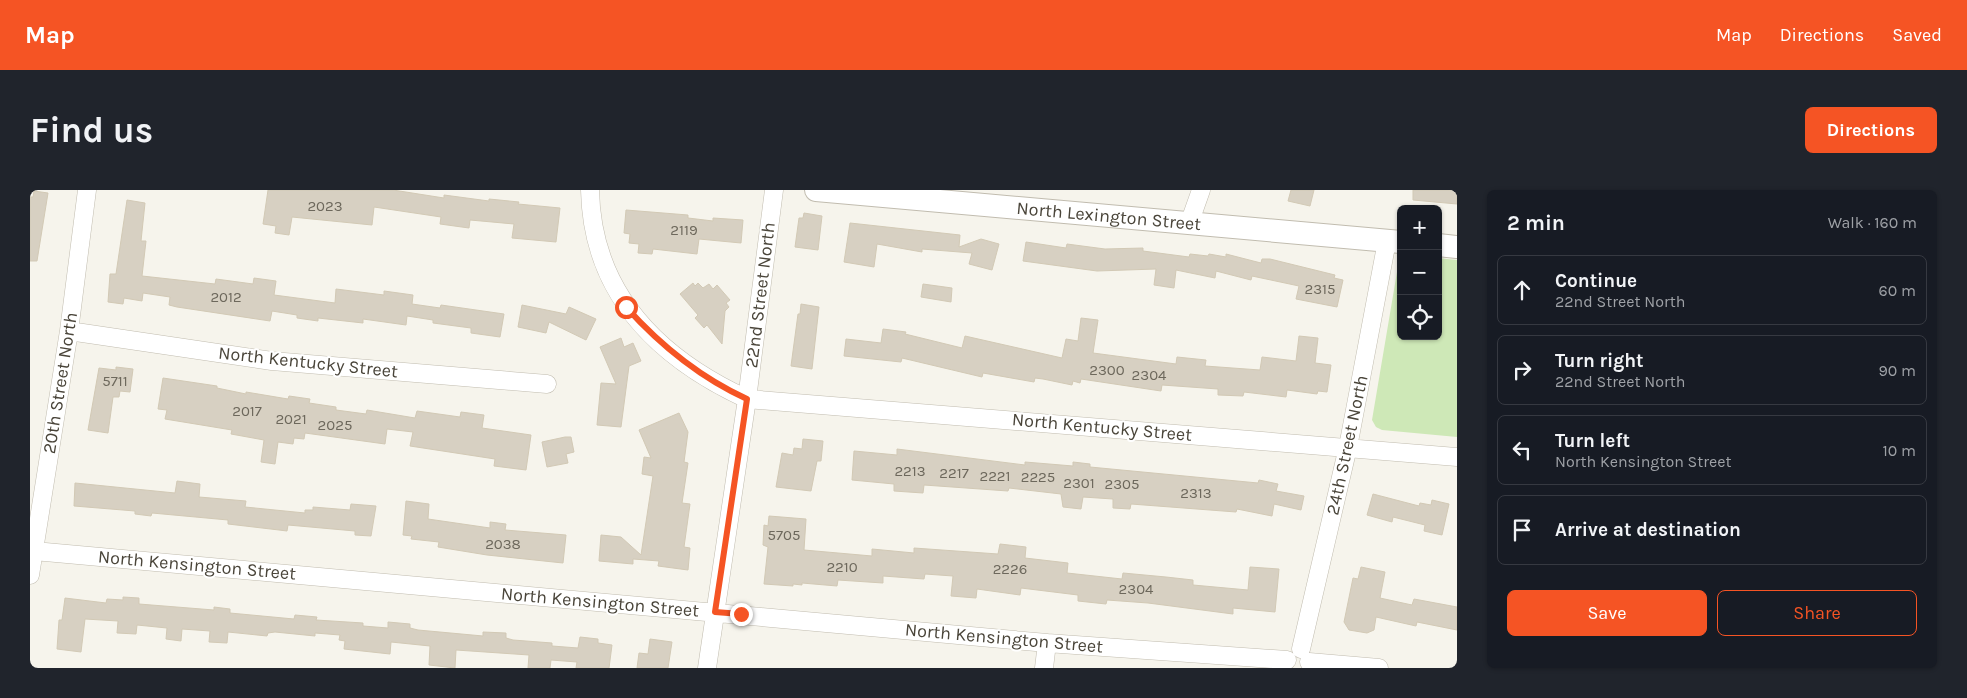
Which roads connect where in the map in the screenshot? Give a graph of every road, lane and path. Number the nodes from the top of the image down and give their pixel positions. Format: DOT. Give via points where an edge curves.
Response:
graph roads {
  1 [pos="87,190"];
  2 [pos="590,190"];
  3 [pos="774,190"];
  4 [pos="816,190"];
  5 [pos="1202,190"];
  6 [pos="1189,224"];
  7 [pos="1394,241"];
  8 [pos="1442,245"];
  9 [pos="1457,247"];
  10 [pos="69,331"];
  11 [pos="547,384"];
  12 [pos="747,399"];
  13 [pos="1348,447"];
  14 [pos="1457,456"];
  15 [pos="34,551"];
  16 [pos="30,575"];
  17 [pos="715,612"];
  18 [pos="1047,643"];
  19 [pos="1305,659"];
  20 [pos="1288,664"];
  21 [pos="707,668"];
  22 [pos="1044,668"];
  23 [pos="1379,668"];
  1 -- 10 [label="street, 20th Street North"];
  2 -- 12 [label="street" via="597,246 611,282 626,307 646,330 696,372"];
  3 -- 12 [label="street, 22nd Street North"];
  4 -- 6 [label="street, North Lexington Street"];
  5 -- 6 [label="street"];
  6 -- 7 [label="street, North Lexington Street"];
  7 -- 13 [label="street, 24th Street North"];
  8 -- 9 [label="street"];
  10 -- 11 [label="street, North Kentucky Street" via="272,361"];
  10 -- 15 [label="street, 20th Street North"];
  12 -- 13 [label="street, North Kentucky Street"];
  12 -- 17 [label="street, 22nd Street North"];
  13 -- 14 [label="street, North Kentucky Street"];
  13 -- 19 [label="street, 24th Street North"];
  15 -- 16 [label="street, 20th Street North"];
  15 -- 17 [label="street, North Kensington Street"];
  17 -- 18 [label="street, North Kensington Street"];
  17 -- 21 [label="street, 22nd Street North"];
  18 -- 20 [label="street, North Kensington Street"];
  18 -- 22 [label="street"];
  19 -- 20 [label="street" via="1291,651"];
  19 -- 23 [label="street"];
}
